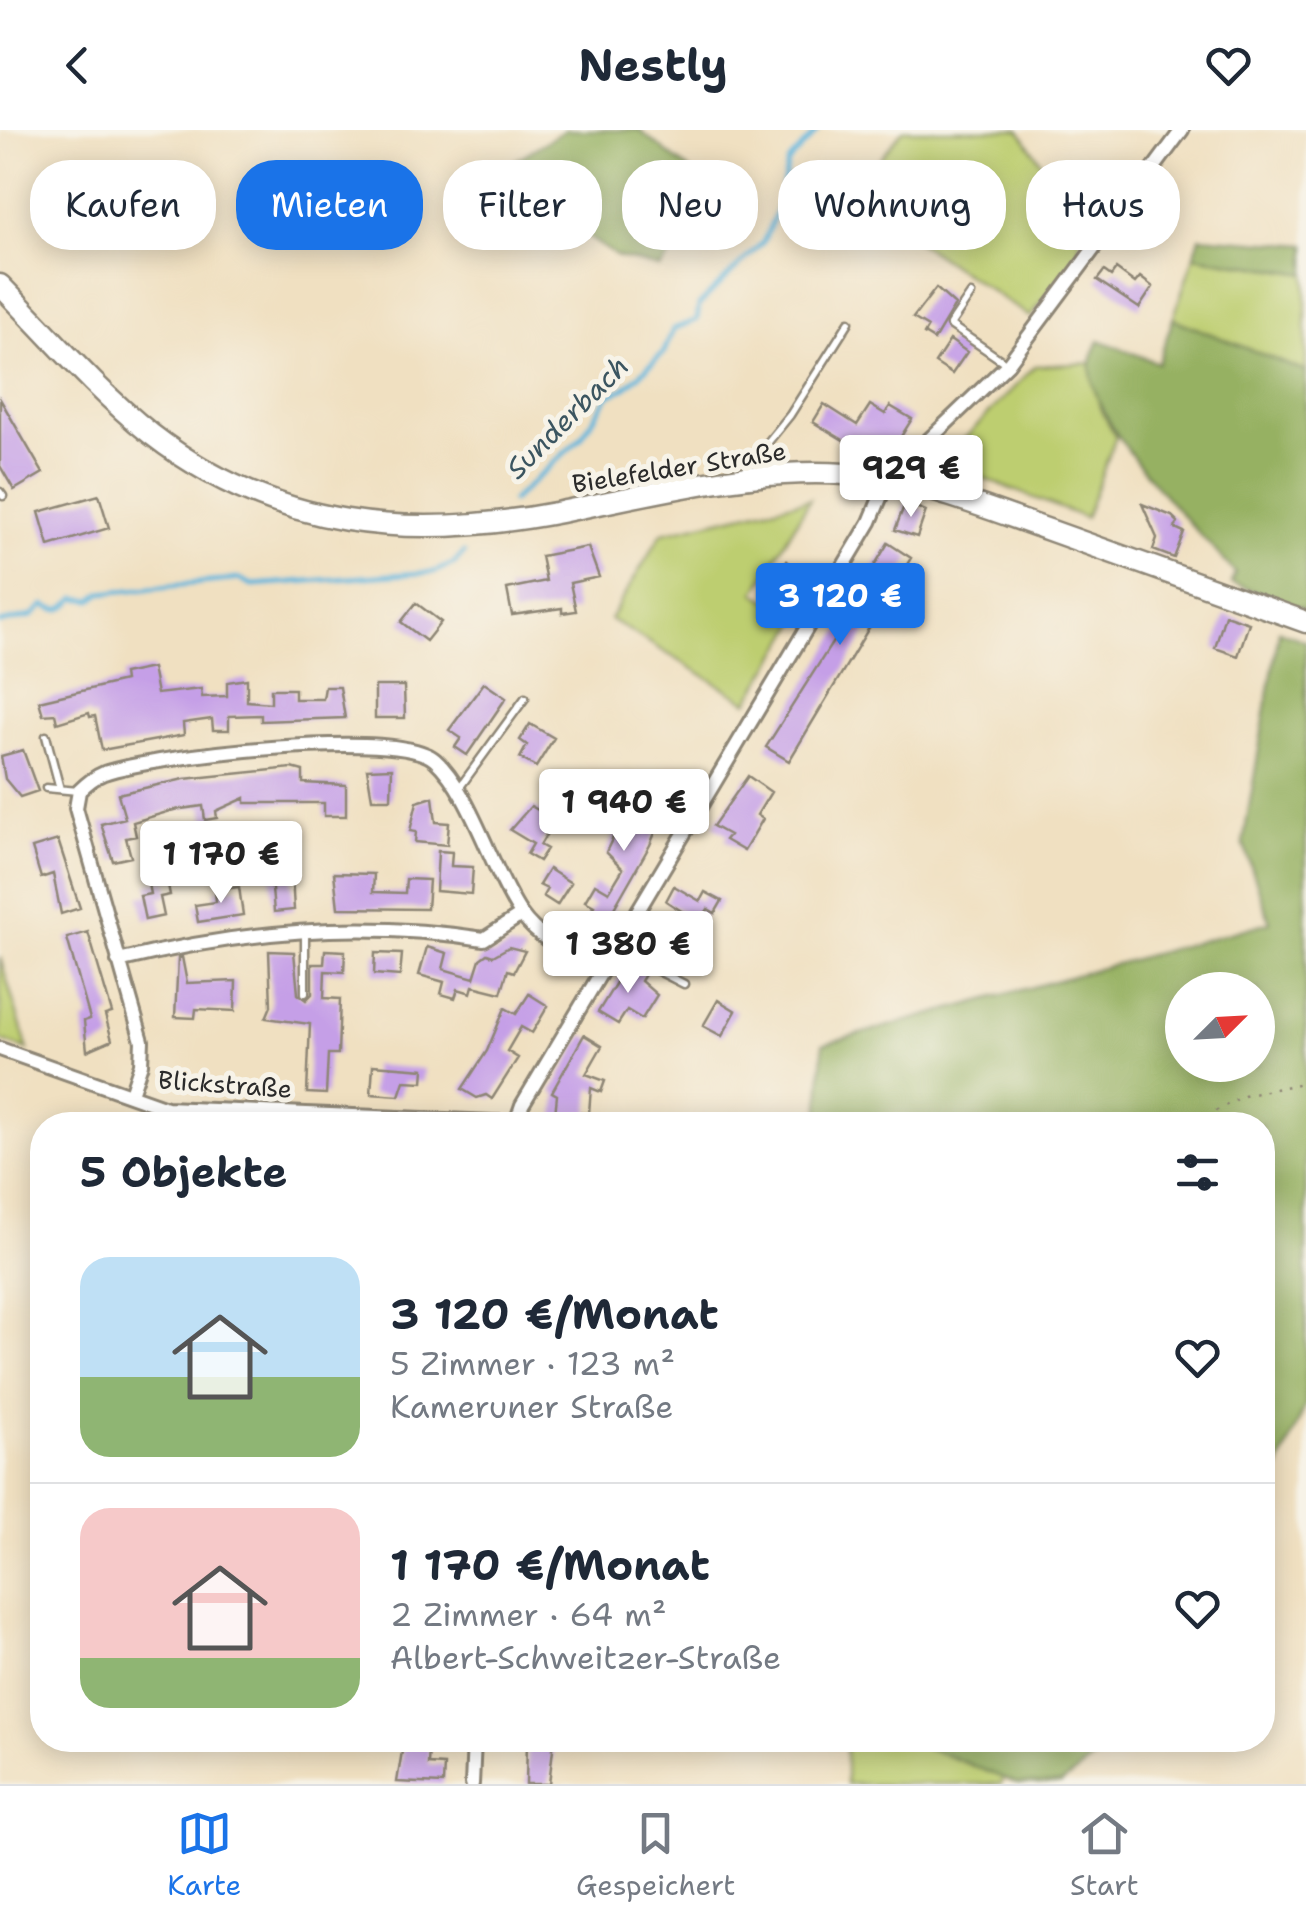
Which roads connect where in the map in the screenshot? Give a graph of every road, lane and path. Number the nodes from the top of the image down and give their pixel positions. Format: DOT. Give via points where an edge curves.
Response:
graph roads {
  1 [pos="1182,130"];
  2 [pos="0,285"];
  3 [pos="971,294"];
  4 [pos="849,322"];
  5 [pos="1008,364"];
  6 [pos="738,478"];
  7 [pos="888,480"];
  8 [pos="1306,622"];
  9 [pos="526,698"];
  10 [pos="46,736"];
  11 [pos="46,788"];
  12 [pos="60,789"];
  13 [pos="79,791"];
  14 [pos="457,792"];
  15 [pos="522,915"];
  16 [pos="305,929"];
  17 [pos="614,948"];
  18 [pos="118,962"];
  19 [pos="601,972"];
  20 [pos="684,984"];
  21 [pos="305,993"];
  22 [pos="0,1049"];
  23 [pos="1306,1082"];
  24 [pos="131,1094"];
  25 [pos="166,1108"];
  26 [pos="166,1112"];
  27 [pos="304,1112"];
  28 [pos="522,1112"];
  29 [pos="1213,1112"];
  30 [pos="473,1752"];
  31 [pos="472,1784"];
  1 -- 5 [label="street"];
  2 -- 6 [label="main road, Bielefelder Straße" via="123,410 183,457 311,513 396,527 486,526"];
  3 -- 5 [label="lane" via="950,325"];
  4 -- 6 [label="lane" via="790,416"];
  5 -- 7 [label="street"];
  6 -- 7 [label="main road, Bielefelder Straße" via="815,472"];
  7 -- 8 [label="main road, Bielefelder Straße" via="960,498"];
  7 -- 17 [label="street" via="870,522"];
  9 -- 14 [label="lane"];
  10 -- 12 [label="lane"];
  11 -- 12 [label="lane"];
  12 -- 13 [label="lane"];
  13 -- 14 [label="street" via="104,774 218,752 331,746 423,750"];
  13 -- 18 [label="street" via="79,826"];
  14 -- 15 [label="street"];
  15 -- 16 [label="street" via="484,939 415,929"];
  15 -- 19 [label="street" via="548,940"];
  16 -- 18 [label="street" via="203,940"];
  16 -- 21 [label="lane"];
  17 -- 19 [label="street"];
  17 -- 20 [label="lane"];
  18 -- 24 [label="street" via="142,1041"];
  19 -- 28 [label="street"];
  22 -- 24 [label="street, Blickstraße"];
  23 -- 29 [label="path" via="1244,1096"];
  24 -- 25 [label="street, Blickstraße"];
  25 -- 26 [label="lane"];
  25 -- 27 [label="street, Blickstraße"];
  30 -- 31 [label="street"];
}
